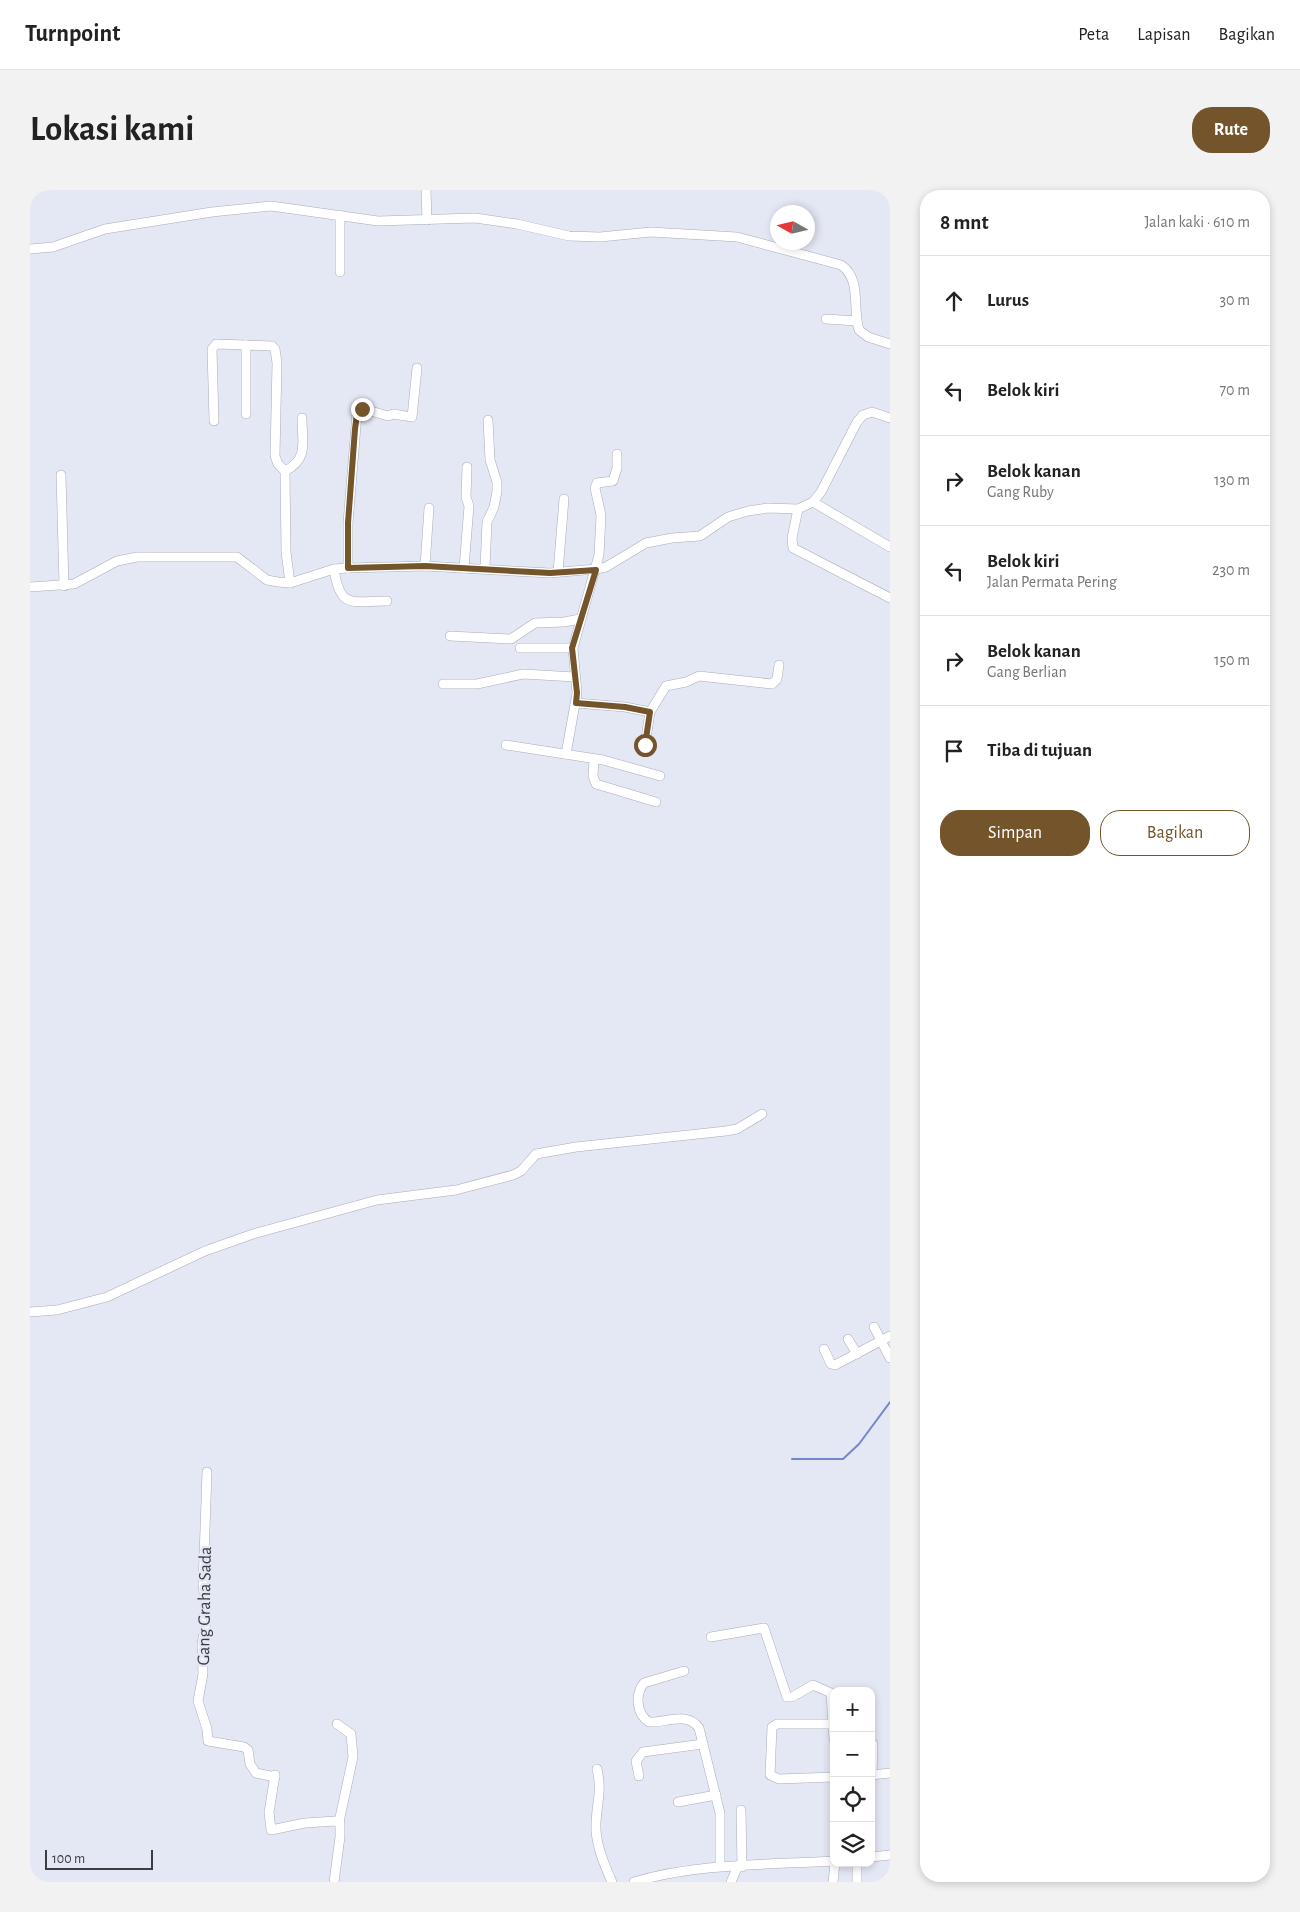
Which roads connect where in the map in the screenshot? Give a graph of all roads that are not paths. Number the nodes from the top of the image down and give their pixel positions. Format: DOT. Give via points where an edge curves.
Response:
graph roads {
  1 [pos="426,190"];
  2 [pos="340,215"];
  3 [pos="427,220"];
  4 [pos="30,249"];
  5 [pos="340,272"];
  6 [pos="826,318"];
  7 [pos="857,321"];
  8 [pos="890,344"];
  9 [pos="246,345"];
  10 [pos="417,368"];
  11 [pos="246,414"];
  12 [pos="302,418"];
  13 [pos="890,418"];
  14 [pos="488,420"];
  15 [pos="214,421"];
  16 [pos="617,454"];
  17 [pos="467,467"];
  18 [pos="285,470"];
  19 [pos="62,475"];
  20 [pos="564,499"];
  21 [pos="813,502"];
  22 [pos="429,508"];
  23 [pos="798,509"];
  24 [pos="890,546"];
  25 [pos="425,566"];
  26 [pos="348,568"];
  27 [pos="464,568"];
  28 [pos="485,568"];
  29 [pos="334,569"];
  30 [pos="596,570"];
  31 [pos="558,572"];
  32 [pos="290,582"];
  33 [pos="30,586"];
  34 [pos="64,586"];
  35 [pos="890,598"];
  36 [pos="387,601"];
  37 [pos="580,619"];
  38 [pos="450,636"];
  39 [pos="520,648"];
  40 [pos="572,648"];
  41 [pos="779,664"];
  42 [pos="574,677"];
  43 [pos="442,684"];
  44 [pos="576,703"];
  45 [pos="650,712"];
  46 [pos="506,745"];
  47 [pos="645,745"];
  48 [pos="566,754"];
  49 [pos="594,760"];
  50 [pos="660,776"];
  51 [pos="656,802"];
  52 [pos="762,1114"];
  53 [pos="30,1312"];
  54 [pos="874,1327"];
  55 [pos="890,1336"];
  56 [pos="848,1339"];
  57 [pos="881,1340"];
  58 [pos="824,1349"];
  59 [pos="857,1354"];
  60 [pos="890,1358"];
  61 [pos="207,1472"];
  62 [pos="711,1637"];
  63 [pos="684,1671"];
  64 [pos="830,1693"];
  65 [pos="337,1724"];
  66 [pos="830,1724"];
  67 [pos="703,1744"];
  68 [pos="597,1769"];
  69 [pos="890,1773"];
  70 [pos="875,1775"];
  71 [pos="638,1776"];
  72 [pos="830,1777"];
  73 [pos="716,1795"];
  74 [pos="678,1802"];
  75 [pos="741,1810"];
  76 [pos="339,1822"];
  77 [pos="890,1855"];
  78 [pos="875,1857"];
  79 [pos="830,1862"];
  80 [pos="720,1866"];
  81 [pos="739,1867"];
  82 [pos="834,1867"];
  83 [pos="857,1867"];
  84 [pos="334,1882"];
  85 [pos="612,1882"];
  86 [pos="634,1882"];
  87 [pos="731,1882"];
  88 [pos="833,1882"];
  89 [pos="857,1882"];
  1 -- 3 [label="street"];
  2 -- 3 [label="street" via="378,220"];
  2 -- 4 [label="street" via="271,206 212,212 105,229 54,247"];
  2 -- 5 [label="street"];
  3 -- 7 [label="street" via="475,218 569,236 600,237 651,232 737,237 841,265 853,278"];
  6 -- 7 [label="street"];
  7 -- 8 [label="street" via="862,334"];
  9 -- 11 [label="street"];
  9 -- 15 [label="street" via="216,344 212,349"];
  9 -- 18 [label="street" via="266,345 275,349 275,456"];
  10 -- 26 [label="street" via="412,417 388,416 364,409 357,414 348,523"];
  12 -- 18 [label="street" via="302,457 296,466"];
  13 -- 21 [label="street" via="872,412 863,415"];
  14 -- 28 [label="street" via="490,460 497,490 487,522"];
  16 -- 30 [label="street" via="613,481 597,483 595,488 601,514"];
  17 -- 27 [label="street" via="466,497 469,506"];
  18 -- 32 [label="street" via="286,552"];
  19 -- 34 [label="street"];
  20 -- 31 [label="street"];
  21 -- 23 [label="street"];
  21 -- 24 [label="street"];
  22 -- 25 [label="street"];
  23 -- 30 [label="street" via="768,508 734,514 700,536 646,543"];
  23 -- 35 [label="street" via="793,548"];
  25 -- 26 [label="street"];
  25 -- 27 [label="street"];
  26 -- 29 [label="street"];
  27 -- 28 [label="street"];
  28 -- 31 [label="street"];
  29 -- 32 [label="street"];
  29 -- 36 [label="street" via="337,591 344,599"];
  30 -- 31 [label="street"];
  30 -- 37 [label="street"];
  32 -- 34 [label="street" via="266,580 237,557 137,557 116,560 81,582"];
  33 -- 34 [label="street"];
  37 -- 38 [label="street" via="535,623 511,639"];
  37 -- 40 [label="street"];
  39 -- 40 [label="street"];
  40 -- 42 [label="street"];
  41 -- 45 [label="street" via="777,679 772,684 699,676 670,685 662,690"];
  42 -- 43 [label="street" via="523,674 477,684"];
  42 -- 44 [label="street"];
  44 -- 45 [label="street"];
  44 -- 48 [label="street"];
  45 -- 47 [label="street"];
  46 -- 48 [label="street"];
  48 -- 49 [label="street"];
  49 -- 50 [label="street"];
  49 -- 51 [label="street" via="596,784"];
  52 -- 53 [label="street" via="737,1129 726,1131 536,1154 513,1175 456,1190 377,1200 253,1234 204,1251 107,1297 57,1310"];
  54 -- 57 [label="street"];
  55 -- 57 [label="street"];
  56 -- 59 [label="street"];
  57 -- 59 [label="street"];
  57 -- 60 [label="street"];
  58 -- 59 [label="street" via="832,1365"];
  61 -- 76 [label="street, Gang Graha Sada" via="203,1585 207,1617 198,1702 208,1741 244,1747 256,1773 275,1776 269,1812 270,1830 304,1823"];
  62 -- 64 [label="street" via="764,1628 785,1696 790,1698 813,1685"];
  63 -- 67 [label="street" via="644,1683 638,1706 649,1722 680,1718 696,1724"];
  65 -- 76 [label="street" via="351,1734 353,1757"];
  66 -- 72 [label="street" via="776,1724 772,1727 770,1775 779,1779"];
  67 -- 71 [label="street" via="643,1752 636,1764"];
  67 -- 73 [label="street"];
  68 -- 85 [label="street" via="601,1786 596,1830 598,1846"];
  69 -- 70 [label="street"];
  73 -- 74 [label="street"];
  73 -- 80 [label="street" via="721,1833"];
  75 -- 81 [label="street"];
  76 -- 84 [label="street"];
  77 -- 78 [label="street"];
  79 -- 81 [label="street"];
  80 -- 81 [label="street"];
  80 -- 86 [label="street"];
  81 -- 87 [label="street"];
  82 -- 88 [label="street"];
  83 -- 89 [label="street"];
}
